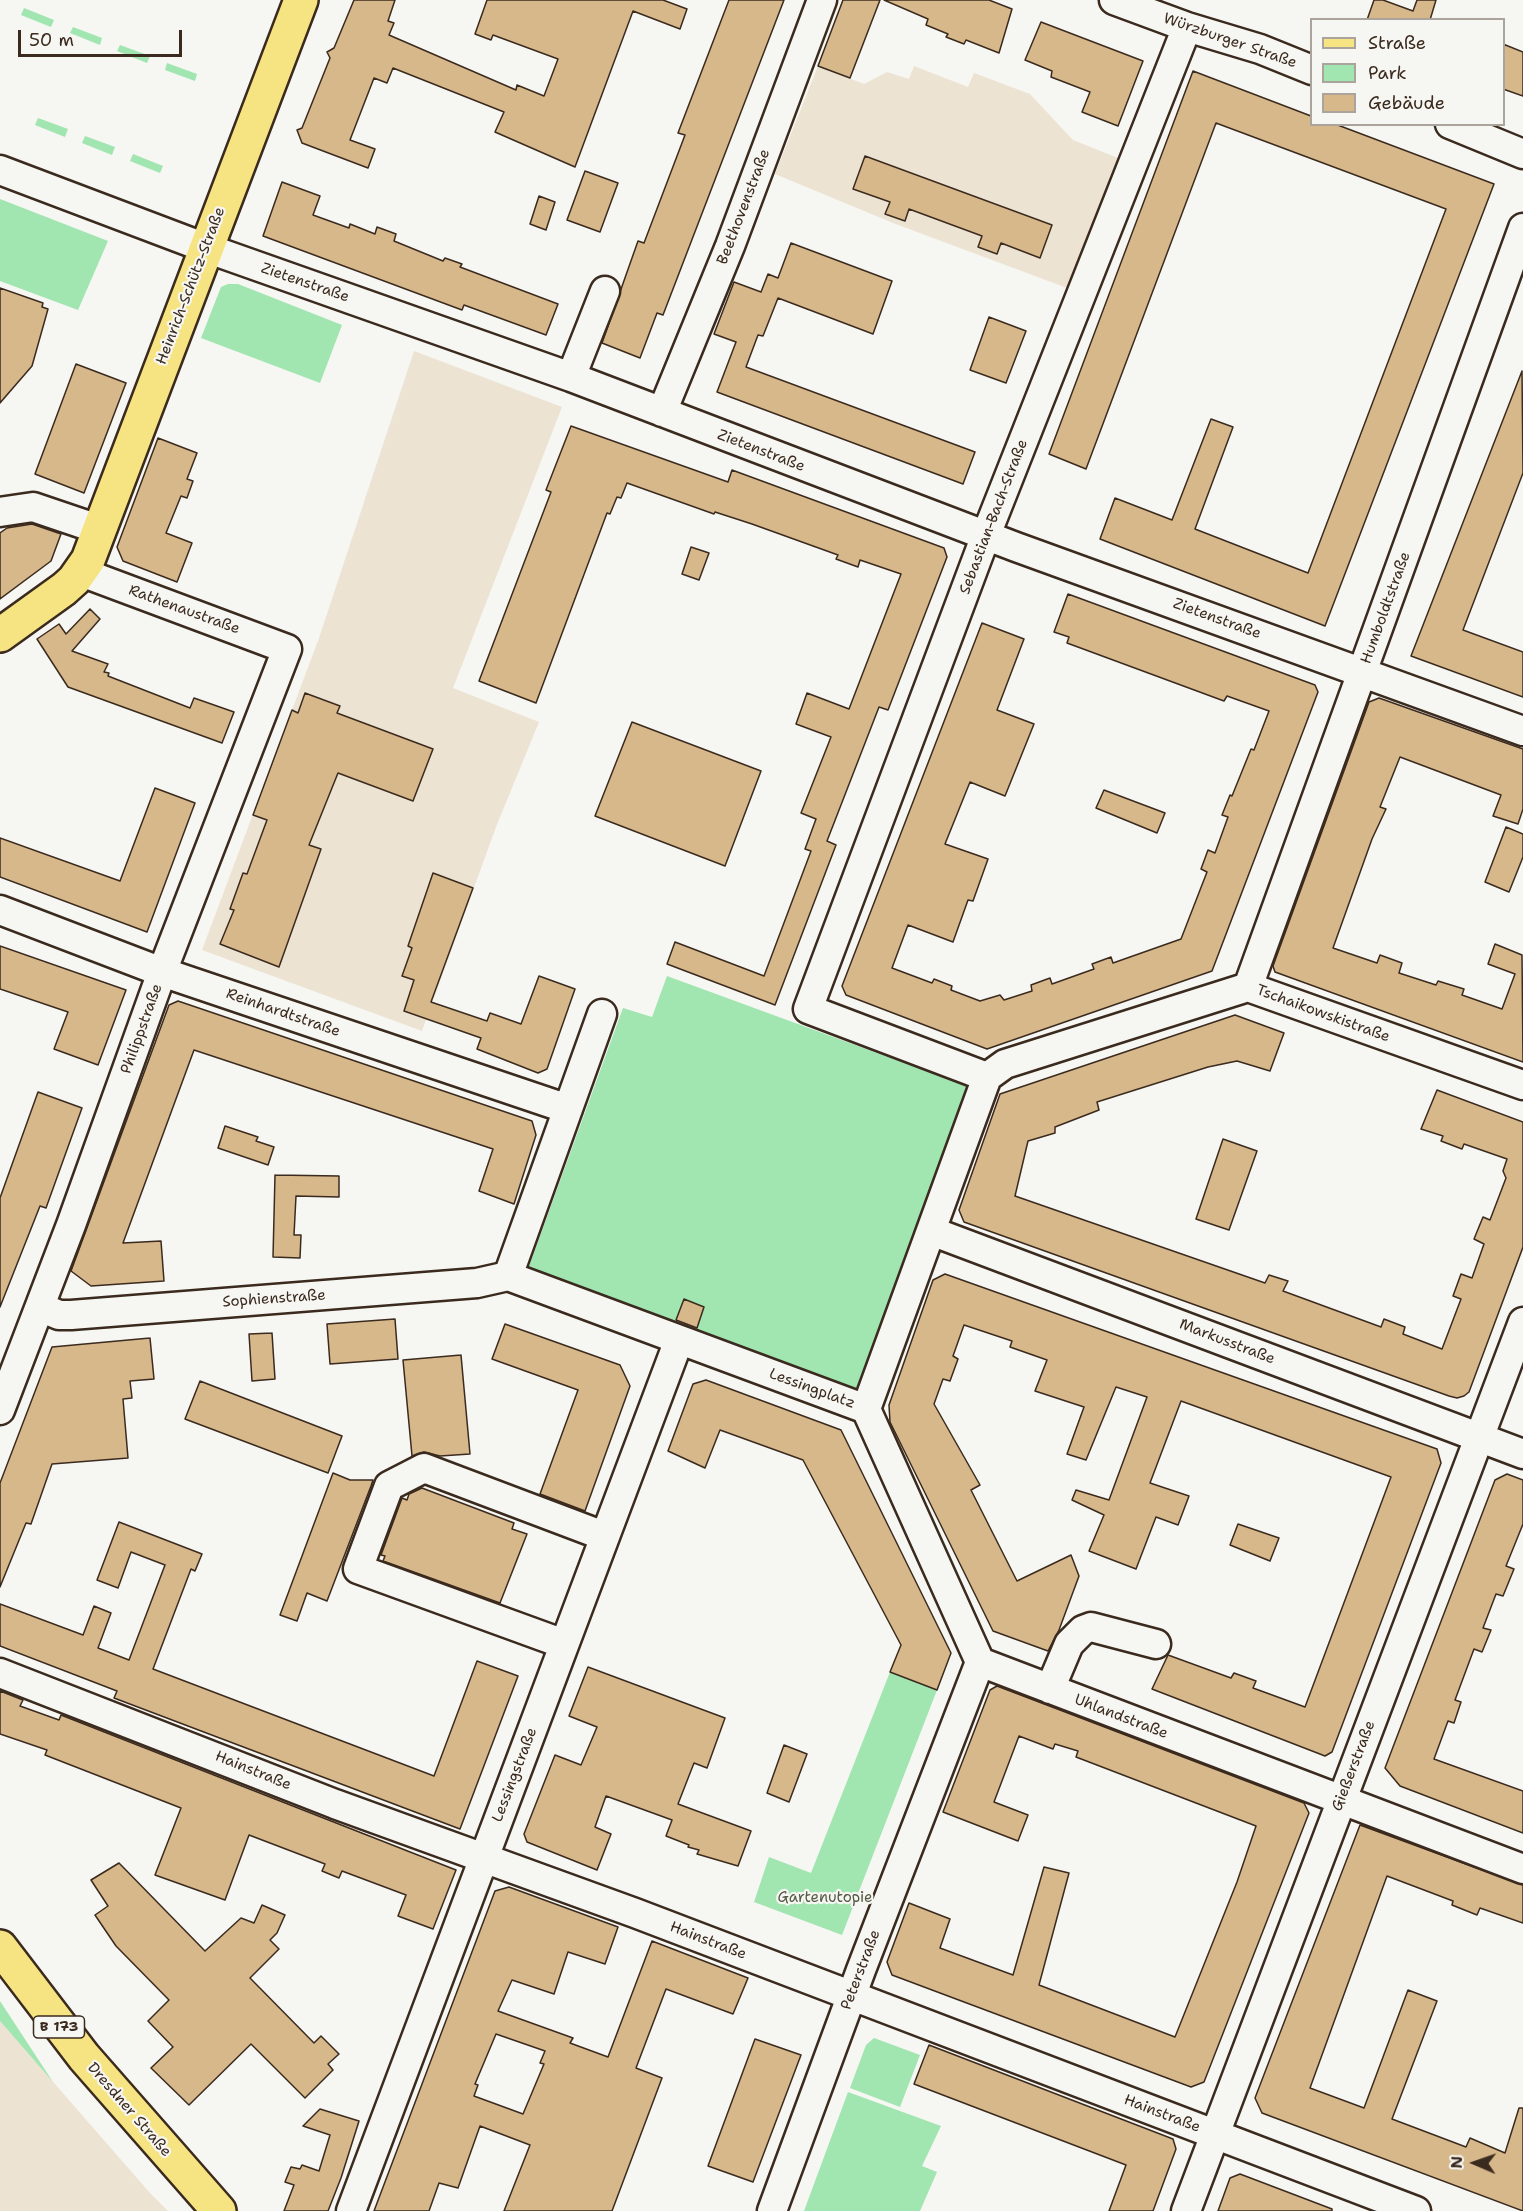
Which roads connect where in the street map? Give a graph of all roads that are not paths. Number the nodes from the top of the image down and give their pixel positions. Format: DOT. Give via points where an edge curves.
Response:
graph roads {
  1 [pos="301,0"];
  2 [pos="822,0"];
  3 [pos="1128,3"];
  4 [pos="1187,27"];
  5 [pos="1310,70"];
  6 [pos="1455,126"];
  7 [pos="1523,154"];
  8 [pos="0,170"];
  9 [pos="1523,228"];
  10 [pos="206,248"];
  11 [pos="605,291"];
  12 [pos="570,377"];
  13 [pos="663,412"];
  14 [pos="0,512"];
  15 [pos="98,529"];
  16 [pos="986,535"];
  17 [pos="81,572"];
  18 [pos="0,635"];
  19 [pos="286,649"];
  20 [pos="1362,672"];
  21 [pos="1523,730"];
  22 [pos="0,910"];
  23 [pos="162,972"];
  24 [pos="1248,987"];
  25 [pos="602,1014"];
  26 [pos="987,1077"];
  27 [pos="1523,1085"];
  28 [pos="568,1109"];
  29 [pos="931,1231"];
  30 [pos="508,1276"];
  31 [pos="39,1308"];
  32 [pos="1523,1322"];
  33 [pos="679,1340"];
  34 [pos="866,1409"];
  35 [pos="0,1410"];
  36 [pos="1478,1437"];
  37 [pos="1523,1454"];
  38 [pos="604,1536"];
  39 [pos="564,1644"];
  40 [pos="1156,1644"];
  41 [pos="980,1662"];
  42 [pos="0,1673"];
  43 [pos="1050,1689"];
  44 [pos="1341,1802"];
  45 [pos="483,1859"];
  46 [pos="1523,1869"];
  47 [pos="0,1947"];
  48 [pos="851,1995"];
  49 [pos="1215,2134"];
  50 [pos="219,2211"];
  51 [pos="351,2211"];
  52 [pos="772,2211"];
  53 [pos="1186,2211"];
  54 [pos="1416,2211"];
  1 -- 10 [label="main road, Heinrich-Schütz-Straße"];
  2 -- 13 [label="street, Beethovenstraße"];
  3 -- 4 [label="street, Würzburger Straße"];
  4 -- 5 [label="street, Würzburger Straße" via="1260,49"];
  4 -- 16 [label="street, Sebastian-Bach-Straße"];
  6 -- 7 [label="street"];
  8 -- 10 [label="street, Zietenstraße"];
  9 -- 20 [label="street, Humboldtstraße"];
  10 -- 12 [label="street, Zietenstraße"];
  10 -- 15 [label="main road, Heinrich-Schütz-Straße"];
  11 -- 12 [label="street"];
  12 -- 13 [label="street, Zietenstraße"];
  13 -- 16 [label="street, Zietenstraße"];
  14 -- 15 [label="street" via="33,507"];
  15 -- 17 [label="main road, Heinrich-Schütz-Straße"];
  16 -- 20 [label="street, Zietenstraße"];
  16 -- 26 [label="street, Sebastian-Bach-Straße" via="808,1009"];
  17 -- 18 [label="main road"];
  17 -- 19 [label="street, Rathenaustraße"];
  19 -- 23 [label="street, Philippstraße"];
  20 -- 21 [label="street, Zietenstraße"];
  20 -- 24 [label="street, Humboldtstraße"];
  22 -- 23 [label="street, Reinhardtstraße"];
  23 -- 28 [label="street, Reinhardtstraße"];
  23 -- 31 [label="street, Philippstraße"];
  24 -- 26 [label="street, Tschaikowskistraße" via="1005,1064"];
  24 -- 27 [label="street, Tschaikowskistraße"];
  25 -- 28 [label="street"];
  26 -- 29 [label="street, Lessingplatz"];
  28 -- 30 [label="street"];
  29 -- 34 [label="street, Lessingplatz"];
  29 -- 36 [label="street, Markusstraße"];
  30 -- 31 [label="street, Sophienstraße" via="477,1283 71,1315"];
  30 -- 33 [label="street, Lessingplatz"];
  31 -- 35 [label="street, Philippstraße"];
  32 -- 36 [label="street, Gießerstraße"];
  33 -- 34 [label="street, Lessingplatz"];
  33 -- 38 [label="street, Lessingstraße"];
  34 -- 41 [label="street"];
  36 -- 37 [label="street, Markusstraße"];
  36 -- 44 [label="street, Gießerstraße"];
  38 -- 39 [label="street, Lessingstraße"];
  38 -- 39 [label="street" via="424,1468 389,1486 373,1527 358,1569"];
  39 -- 45 [label="street, Lessingstraße"];
  40 -- 43 [label="street" via="1091,1627 1083,1629 1069,1644"];
  41 -- 43 [label="street, Uhlandstraße"];
  41 -- 48 [label="street, Peterstraße"];
  42 -- 45 [label="street, Hainstraße"];
  43 -- 44 [label="street, Uhlandstraße"];
  44 -- 46 [label="street, Uhlandstraße"];
  44 -- 49 [label="street, Gießerstraße"];
  45 -- 48 [label="street, Hainstraße"];
  45 -- 51 [label="street, Lessingstraße"];
  47 -- 50 [label="main road, Dresdner Straße / B 173" via="84,2057"];
  48 -- 49 [label="street, Hainstraße"];
  48 -- 52 [label="street, Peterstraße"];
  49 -- 53 [label="street, Gießerstraße"];
  49 -- 54 [label="street, Hainstraße"];
}
